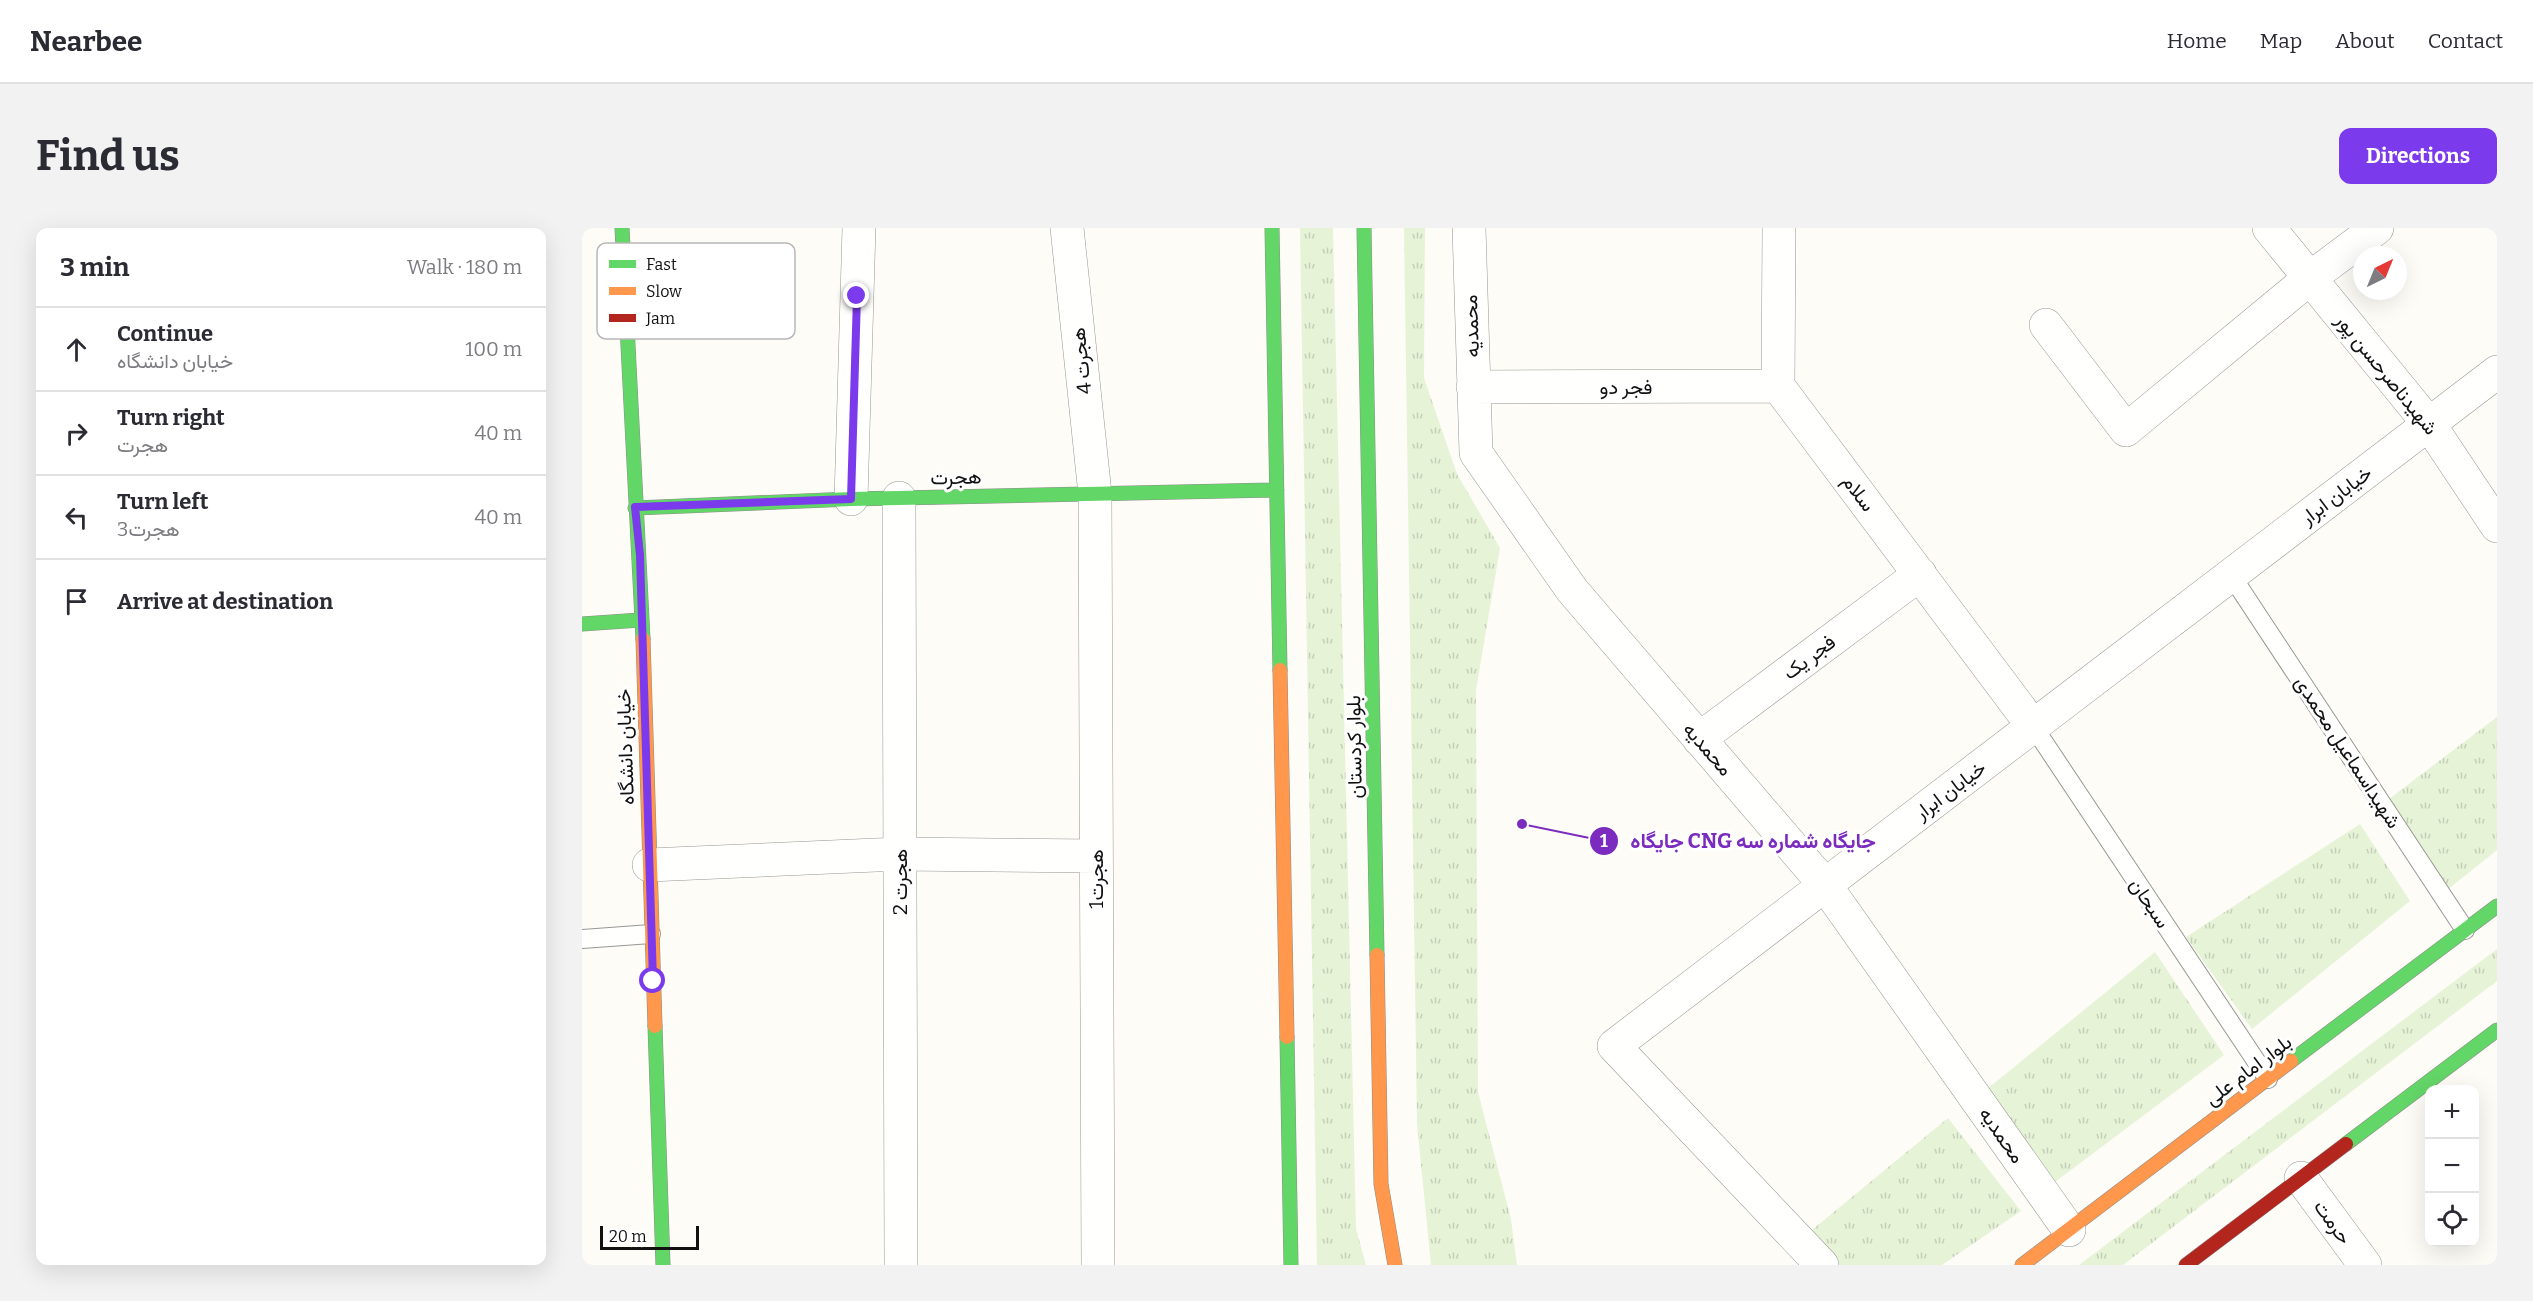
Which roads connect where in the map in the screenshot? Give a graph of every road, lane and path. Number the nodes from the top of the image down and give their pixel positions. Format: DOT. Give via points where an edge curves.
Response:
graph roads {
  1 [pos="622,228"];
  2 [pos="859,228"];
  3 [pos="1067,228"];
  4 [pos="1272,228"];
  5 [pos="1364,228"];
  6 [pos="1469,228"];
  7 [pos="1779,228"];
  8 [pos="2269,228"];
  9 [pos="2377,228"];
  10 [pos="623,243"];
  11 [pos="2310,278"];
  12 [pos="2046,325"];
  13 [pos="627,339"];
  14 [pos="2497,372"];
  15 [pos="1779,386"];
  16 [pos="1473,387"];
  17 [pos="2429,424"];
  18 [pos="1277,490"];
  19 [pos="1095,494"];
  20 [pos="899,498"];
  21 [pos="851,499"];
  22 [pos="635,507"];
  23 [pos="2497,526"];
  24 [pos="1920,574"];
  25 [pos="2231,575"];
  26 [pos="640,620"];
  27 [pos="582,624"];
  28 [pos="2033,726"];
  29 [pos="1699,739"];
  30 [pos="900,854"];
  31 [pos="1096,856"];
  32 [pos="649,865"];
  33 [pos="1825,885"];
  34 [pos="2497,906"];
  35 [pos="2465,930"];
  36 [pos="651,934"];
  37 [pos="582,939"];
  38 [pos="2497,1031"];
  39 [pos="2268,1079"];
  40 [pos="2301,1178"];
  41 [pos="2069,1230"];
  42 [pos="663,1265"];
  43 [pos="901,1265"];
  44 [pos="1098,1265"];
  45 [pos="1291,1265"];
  46 [pos="1395,1265"];
  47 [pos="1822,1265"];
  48 [pos="2022,1265"];
  49 [pos="2186,1265"];
  50 [pos="2365,1265"];
  1 -- 10 [label="main road, خیابان دانشگاه"];
  2 -- 21 [label="street"];
  3 -- 19 [label="street, هجرت 4"];
  4 -- 18 [label="main road"];
  5 -- 46 [label="main road, بلوار کردستان" via="1381,1184"];
  6 -- 16 [label="street, محمدیه"];
  7 -- 15 [label="street"];
  8 -- 11 [label="street, شهیدناصرحسن پور"];
  9 -- 11 [label="street"];
  11 -- 12 [label="street" via="2126,430"];
  11 -- 17 [label="street, شهیدناصرحسن پور"];
  13 -- 22 [label="main road, خیابان دانشگاه"];
  14 -- 17 [label="street, خیابان ابرار"];
  15 -- 16 [label="street, فجر دو"];
  15 -- 24 [label="street, سلام"];
  16 -- 29 [label="street, محمدیه" via="1476,453 1572,590"];
  17 -- 23 [label="street, شهیدناصرحسن پور"];
  17 -- 25 [label="street, خیابان ابرار"];
  18 -- 19 [label="main road, هجرت"];
  18 -- 45 [label="main road"];
  19 -- 20 [label="main road, هجرت"];
  19 -- 31 [label="street, هجرت1"];
  20 -- 21 [label="main road, هجرت"];
  20 -- 30 [label="street, هجرت 2"];
  21 -- 22 [label="main road, هجرت"];
  22 -- 26 [label="main road, خیابان دانشگاه"];
  24 -- 28 [label="street, سلام"];
  24 -- 29 [label="street, فجر یک"];
  25 -- 28 [label="street, خیابان ابرار"];
  25 -- 35 [label="lane, شهیداسماعیل محمدی"];
  26 -- 27 [label="main road"];
  26 -- 32 [label="main road, خیابان دانشگاه"];
  28 -- 33 [label="street, خیابان ابرار"];
  28 -- 39 [label="lane, سبحان"];
  29 -- 33 [label="street, محمدیه"];
  30 -- 31 [label="street"];
  30 -- 32 [label="street"];
  30 -- 43 [label="street, هجرت 2"];
  31 -- 44 [label="street, هجرت1"];
  32 -- 36 [label="main road, خیابان دانشگاه"];
  33 -- 41 [label="street, محمدیه"];
  33 -- 47 [label="street, خیابان ابرار" via="1614,1046"];
  34 -- 35 [label="main road, بلوار امام علی"];
  35 -- 39 [label="main road, بلوار امام علی"];
  36 -- 37 [label="lane"];
  36 -- 42 [label="main road, خیابان دانشگاه"];
  38 -- 40 [label="main road"];
  39 -- 41 [label="main road, بلوار امام علی"];
  40 -- 49 [label="main road"];
  40 -- 50 [label="street, حرمت"];
  41 -- 48 [label="main road, بلوار امام علی"];
}
